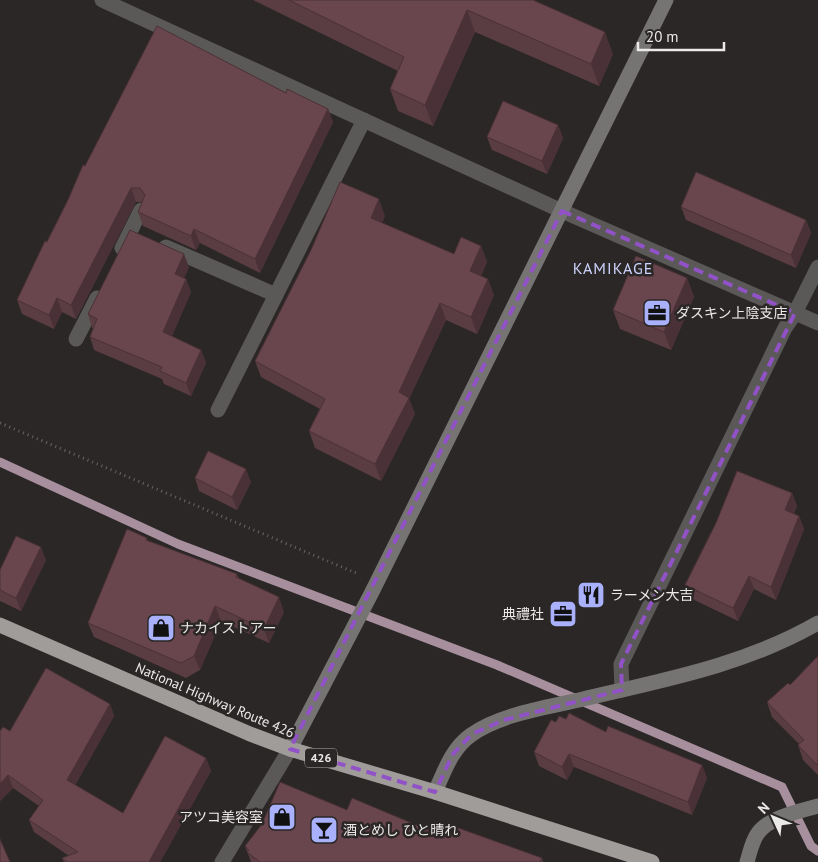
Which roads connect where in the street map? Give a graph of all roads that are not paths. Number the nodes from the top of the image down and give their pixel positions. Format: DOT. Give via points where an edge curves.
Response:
graph roads {
  1 [pos="102,0"];
  2 [pos="666,0"];
  3 [pos="364,120"];
  4 [pos="141,210"];
  5 [pos="562,211"];
  6 [pos="140,235"];
  7 [pos="114,264"];
  8 [pos="818,267"];
  9 [pos="105,281"];
  10 [pos="276,295"];
  11 [pos="795,313"];
  12 [pos="818,323"];
  13 [pos="76,339"];
  14 [pos="218,410"];
  15 [pos="818,623"];
  16 [pos="0,625"];
  17 [pos="617,691"];
  18 [pos="290,749"];
  19 [pos="434,792"];
  20 [pos="814,807"];
  21 [pos="222,862"];
  22 [pos="652,862"];
  23 [pos="747,862"];
  1 -- 3 [label="street"];
  2 -- 5 [label="street"];
  3 -- 5 [label="street"];
  3 -- 10 [label="street"];
  4 -- 6 [label="street"];
  5 -- 11 [label="street"];
  5 -- 18 [label="street"];
  6 -- 7 [label="street"];
  6 -- 10 [label="street"];
  8 -- 11 [label="street"];
  9 -- 13 [label="street"];
  10 -- 14 [label="street"];
  11 -- 12 [label="street"];
  11 -- 17 [label="street" via="621,664"];
  15 -- 17 [label="street" via="766,650 730,663"];
  16 -- 18 [label="highway, National Highway Route 426 / 426"];
  17 -- 19 [label="street" via="504,720 472,734 454,754"];
  18 -- 19 [label="highway, National Highway Route 426 / 426"];
  18 -- 21 [label="street"];
  19 -- 22 [label="highway, National Highway Route 426 / 426"];
  20 -- 23 [label="street" via="777,820 759,831"];
}
